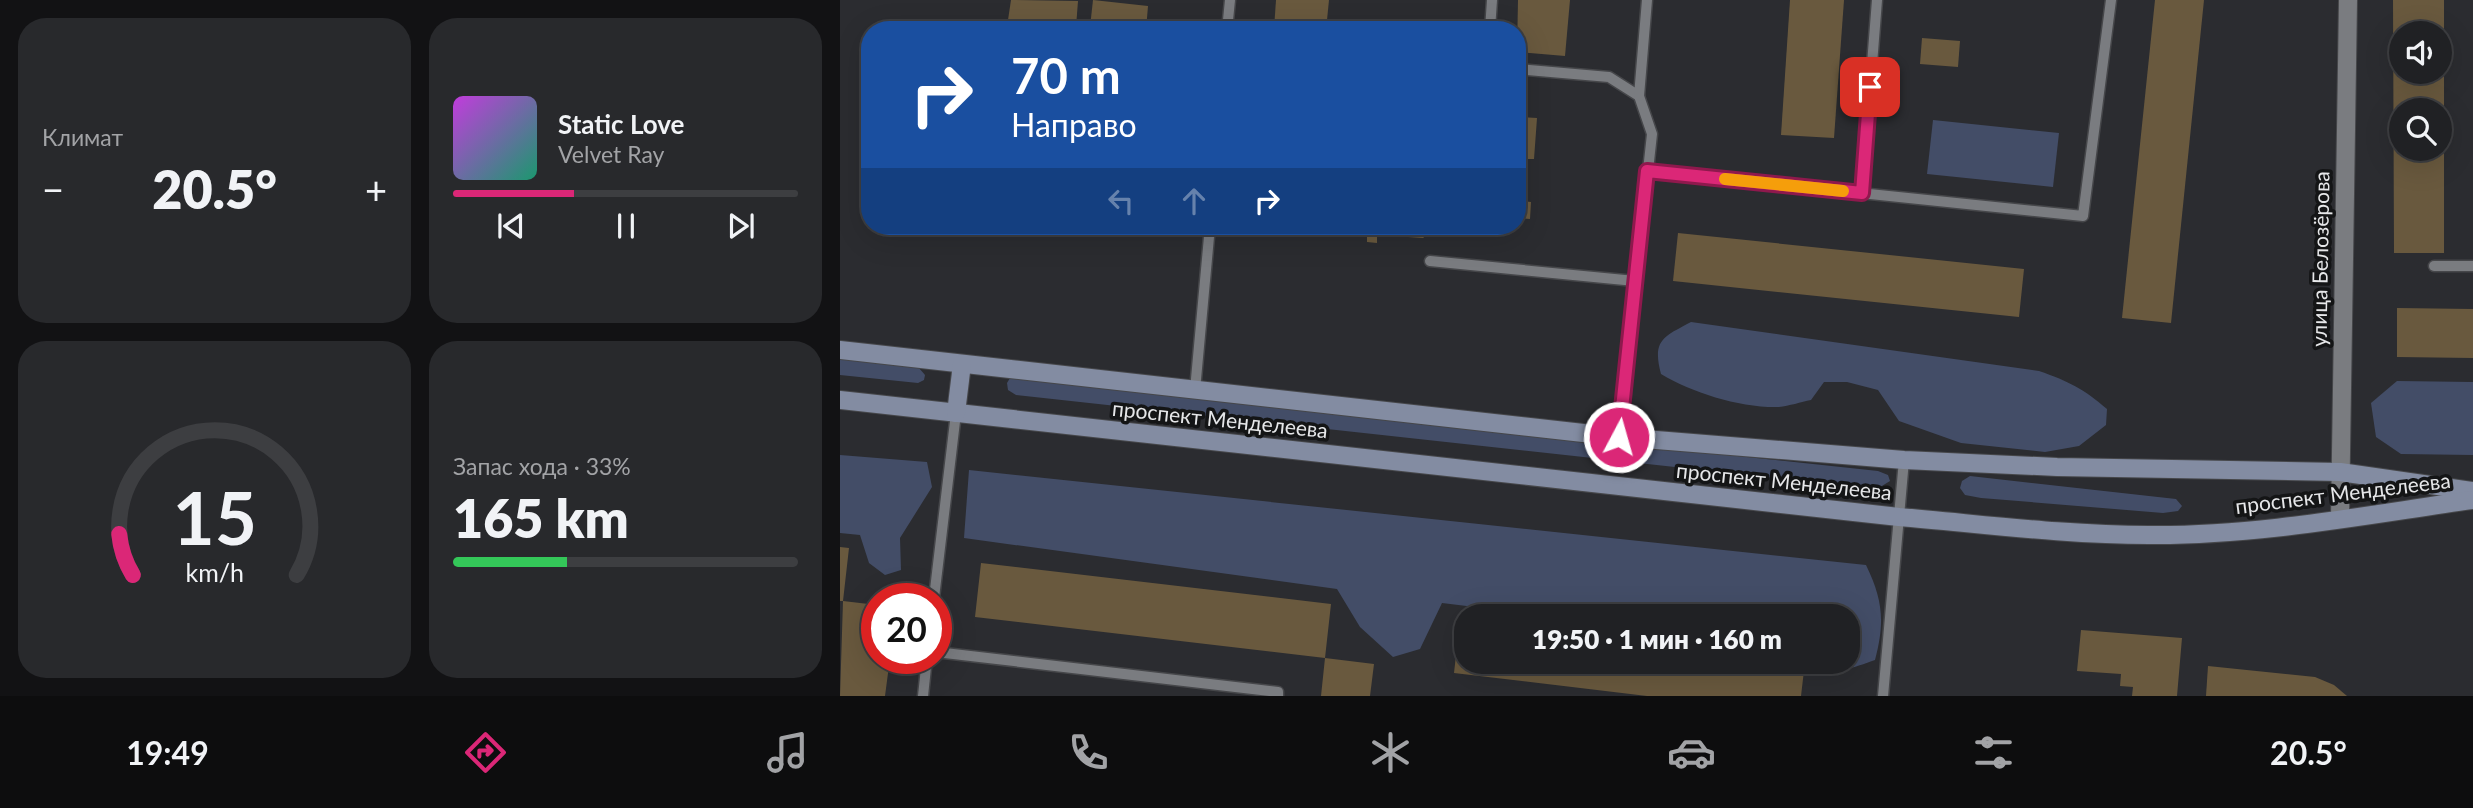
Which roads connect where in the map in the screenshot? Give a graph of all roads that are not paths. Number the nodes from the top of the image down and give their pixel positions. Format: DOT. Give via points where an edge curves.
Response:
graph roads {
  1 [pos="1230,0"];
  2 [pos="1492,0"];
  3 [pos="1647,0"];
  4 [pos="1877,0"];
  5 [pos="2111,0"];
  6 [pos="2348,0"];
  7 [pos="1228,21"];
  8 [pos="1491,21"];
  9 [pos="1526,70"];
  10 [pos="1639,96"];
  11 [pos="1647,171"];
  12 [pos="1862,193"];
  13 [pos="1206,235"];
  14 [pos="1430,261"];
  15 [pos="2434,265"];
  16 [pos="2473,266"];
  17 [pos="1635,281"];
  18 [pos="840,350"];
  19 [pos="962,364"];
  20 [pos="1195,390"];
  21 [pos="840,400"];
  22 [pos="956,413"];
  23 [pos="1619,437"];
  24 [pos="1904,460"];
  25 [pos="2340,472"];
  26 [pos="2473,491"];
  27 [pos="2473,500"];
  28 [pos="1899,517"];
  29 [pos="2340,519"];
  30 [pos="936,583"];
  31 [pos="952,654"];
  32 [pos="925,674"];
  33 [pos="923,696"];
  34 [pos="1278,696"];
  35 [pos="1883,696"];
  1 -- 7 [label="lane"];
  2 -- 8 [label="lane"];
  3 -- 10 [label="lane"];
  4 -- 12 [label="lane"];
  5 -- 12 [label="lane" via="2083,216"];
  6 -- 25 [label="street, улица Белозёрова"];
  9 -- 10 [label="lane" via="1609,77"];
  10 -- 11 [label="lane" via="1652,134"];
  11 -- 12 [label="lane"];
  11 -- 17 [label="lane"];
  13 -- 20 [label="lane"];
  14 -- 17 [label="lane"];
  15 -- 16 [label="lane"];
  17 -- 23 [label="lane"];
  18 -- 19 [label="main road, проспект Менделеева"];
  19 -- 20 [label="main road, проспект Менделеева"];
  19 -- 22 [label="main road"];
  20 -- 23 [label="main road, проспект Менделеева"];
  21 -- 22 [label="main road, проспект Менделеева"];
  22 -- 28 [label="main road, проспект Менделеева"];
  22 -- 30 [label="lane"];
  23 -- 24 [label="main road, проспект Менделеева"];
  24 -- 25 [label="main road, проспект Менделеева"];
  24 -- 28 [label="lane"];
  25 -- 26 [label="main road, проспект Менделеева"];
  25 -- 29 [label="street, улица Белозёрова"];
  27 -- 29 [label="main road, проспект Менделеева"];
  28 -- 29 [label="main road, проспект Менделеева" via="2149,536 2245,532"];
  28 -- 35 [label="lane"];
  31 -- 34 [label="lane" via="1278,692"];
  32 -- 33 [label="lane"];
}
